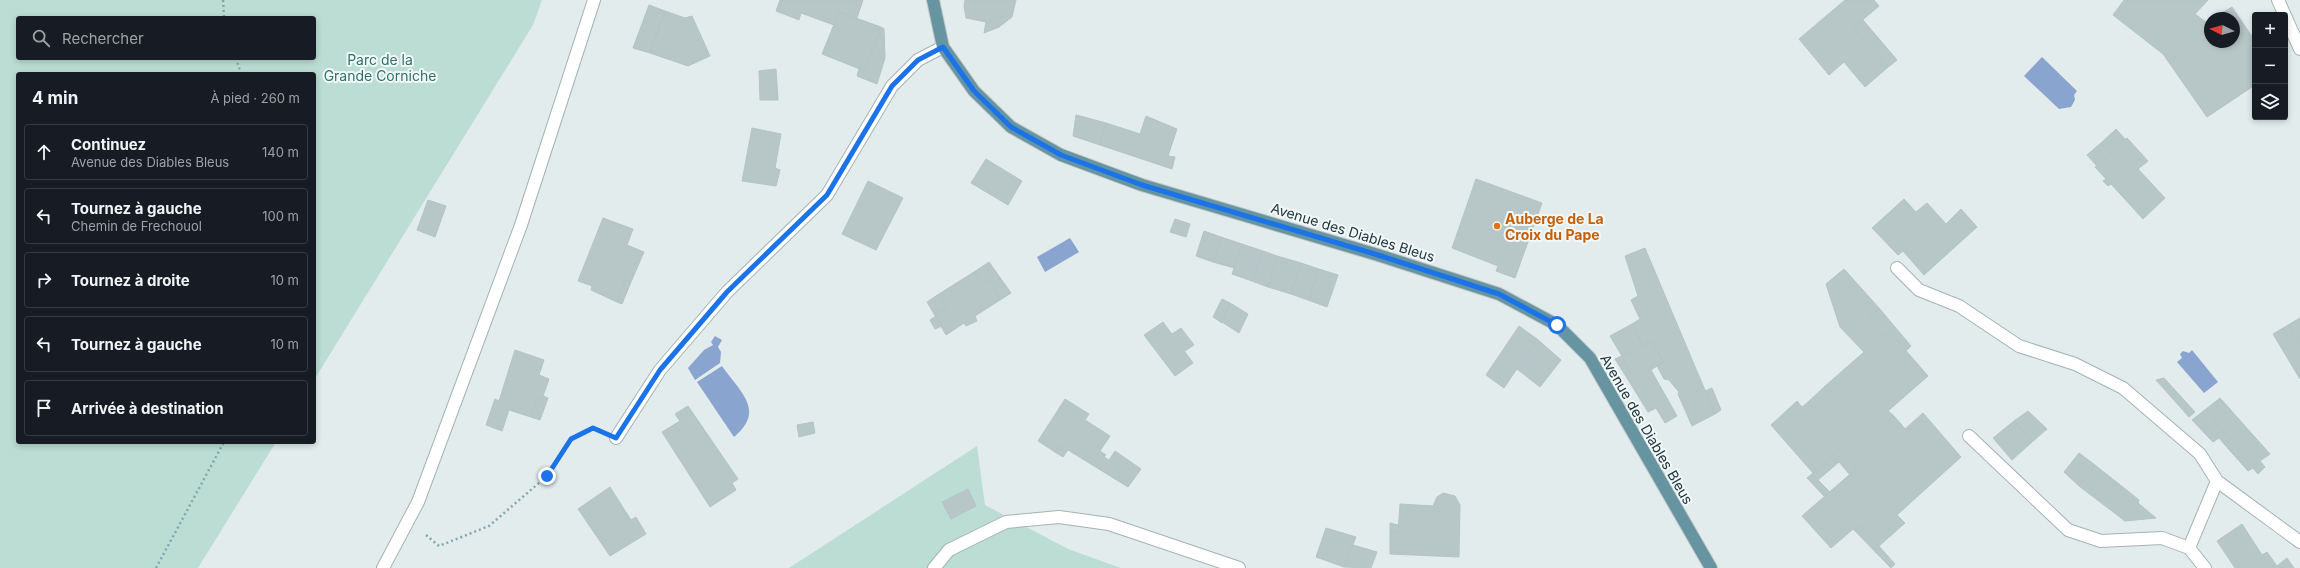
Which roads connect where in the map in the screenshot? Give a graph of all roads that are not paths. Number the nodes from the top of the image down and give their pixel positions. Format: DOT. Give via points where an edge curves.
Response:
graph roads {
  1 [pos="594,0"];
  2 [pos="933,0"];
  3 [pos="2278,0"];
  4 [pos="943,47"];
  5 [pos="2300,49"];
  6 [pos="1897,268"];
  7 [pos="1968,436"];
  8 [pos="616,438"];
  9 [pos="2217,481"];
  10 [pos="2300,542"];
  11 [pos="2190,548"];
  12 [pos="384,568"];
  13 [pos="934,568"];
  14 [pos="1239,568"];
  15 [pos="1711,568"];
  16 [pos="2205,568"];
  1 -- 12 [label="street" via="521,225 418,502"];
  2 -- 4 [label="main road, Avenue des Diables Bleus"];
  3 -- 5 [label="street"];
  4 -- 8 [label="street" via="918,60 892,86 827,195 727,292 660,370"];
  4 -- 15 [label="main road, Avenue des Diables Bleus" via="974,91 1011,127 1061,155 1142,185 1499,294 1557,325 1590,358"];
  6 -- 9 [label="street" via="1919,290 1959,306 2019,346 2075,364 2123,388 2200,454"];
  7 -- 11 [label="street" via="2068,530 2101,541 2162,538"];
  9 -- 10 [label="street"];
  9 -- 11 [label="street"];
  11 -- 16 [label="street"];
  13 -- 14 [label="street" via="950,550 1006,522 1059,518 1109,524"];
}
